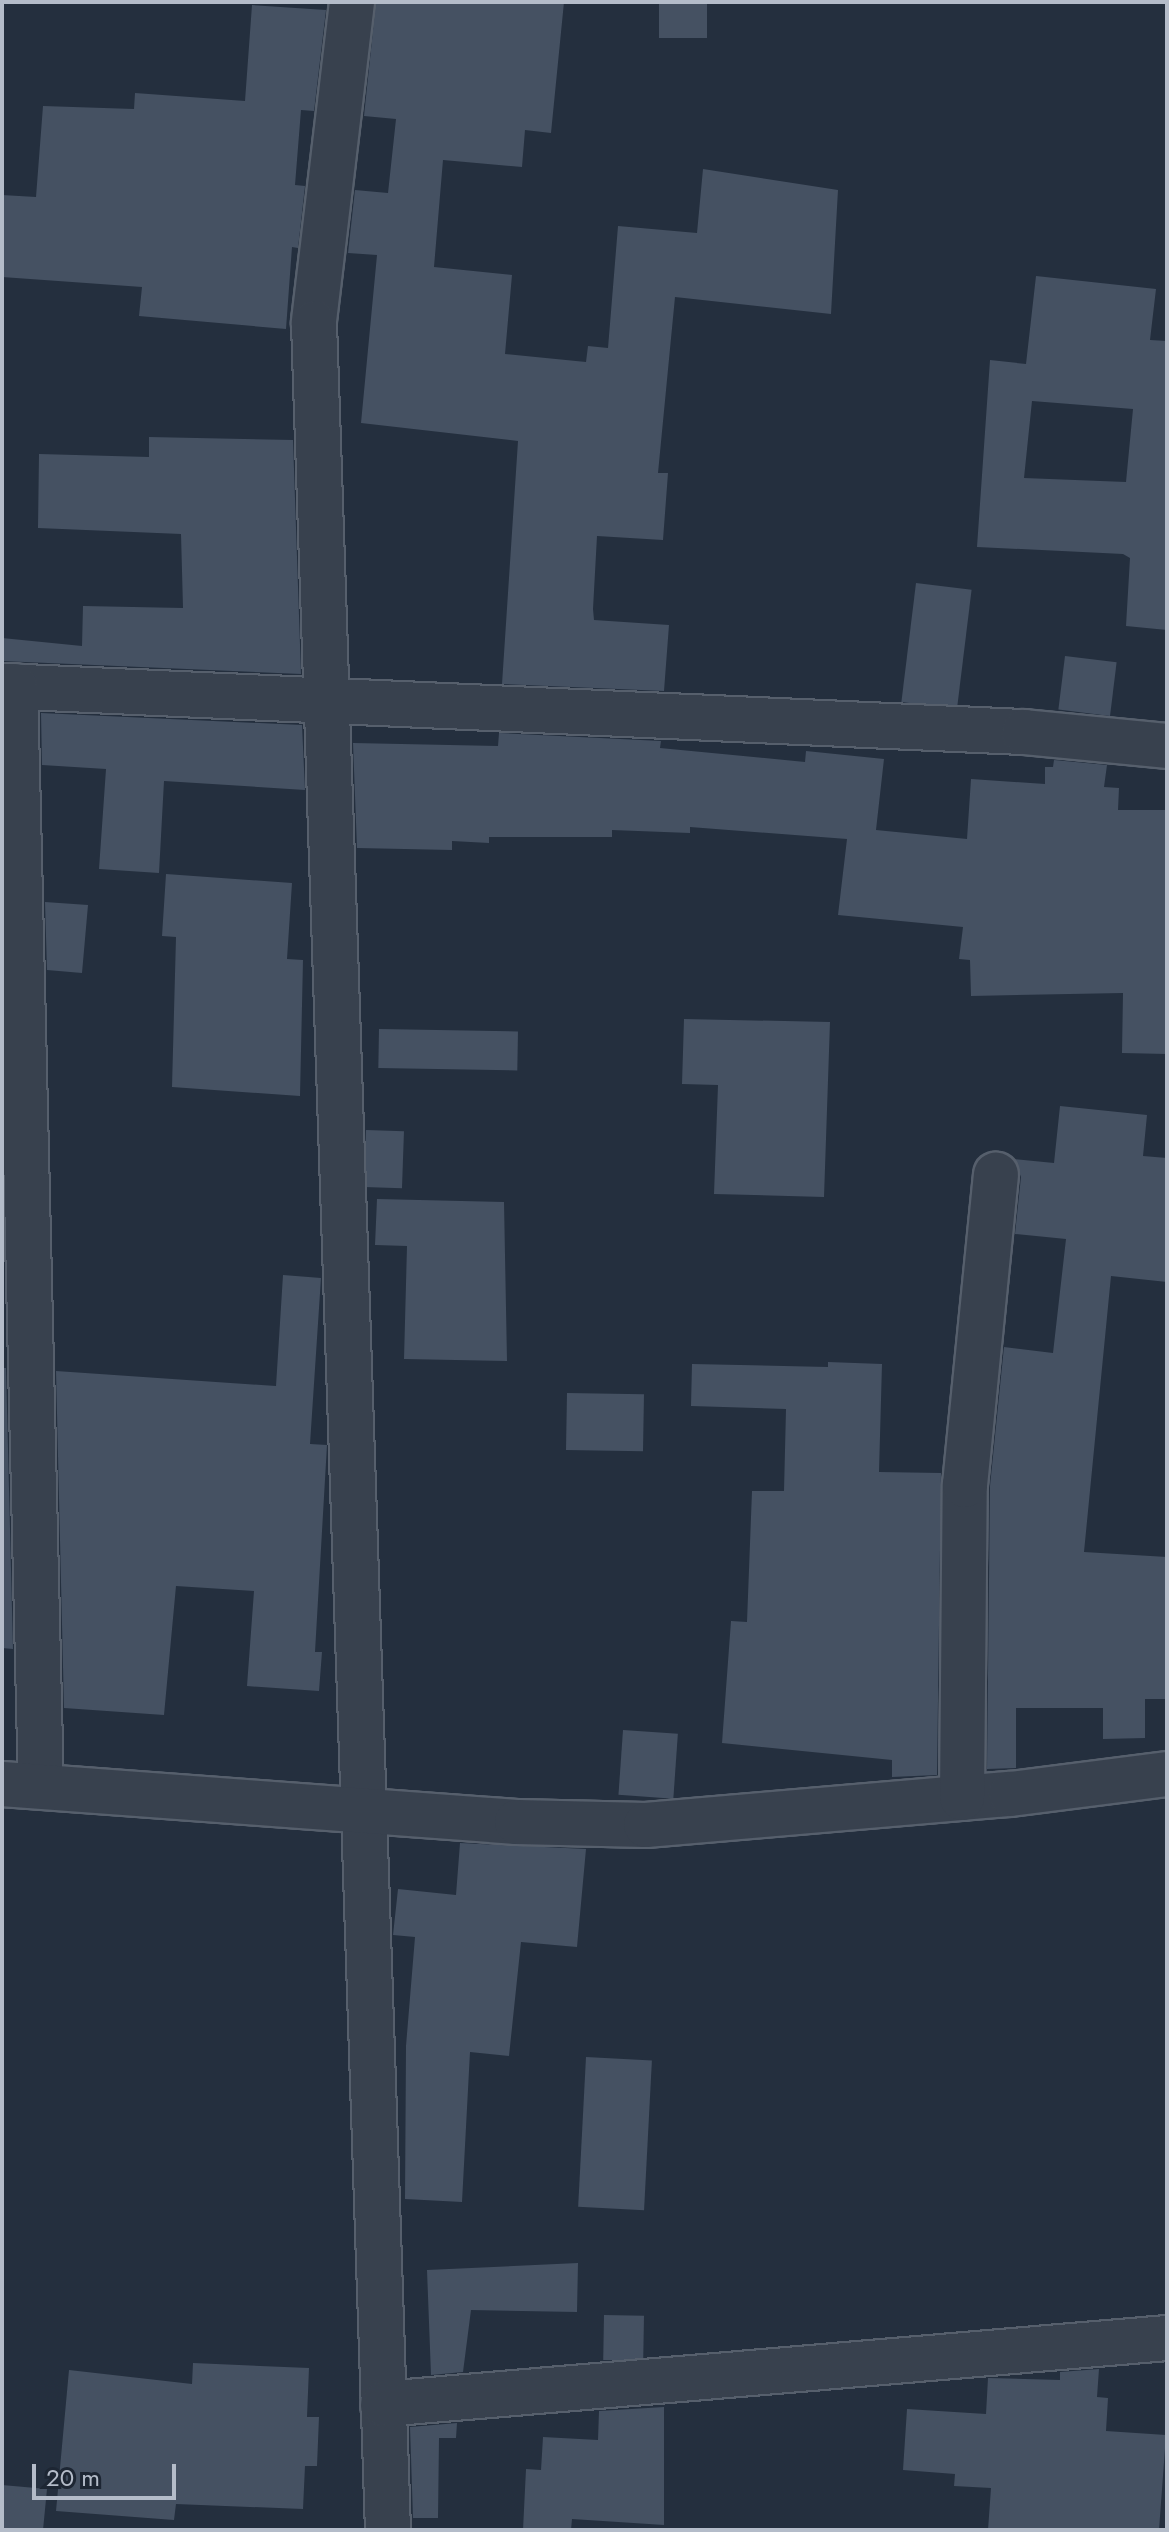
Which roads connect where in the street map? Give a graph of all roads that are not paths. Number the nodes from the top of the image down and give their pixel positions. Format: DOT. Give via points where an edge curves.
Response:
graph roads {
  1 [pos="352,2"];
  2 [pos="8,686"];
  3 [pos="330,700"];
  4 [pos="1167,746"];
  5 [pos="996,1175"];
  6 [pos="1167,1774"];
  7 [pos="21,1785"];
  8 [pos="962,1798"];
  9 [pos="367,1811"];
  10 [pos="1167,2338"];
  11 [pos="383,2404"];
  12 [pos="388,2530"];
  1 -- 3 [label="street" via="314,323"];
  2 -- 3 [label="street"];
  2 -- 7 [label="street"];
  3 -- 4 [label="street" via="1024,732"];
  3 -- 9 [label="street"];
  5 -- 8 [label="street" via="965,1485"];
  6 -- 8 [label="street"];
  7 -- 9 [label="street"];
  8 -- 9 [label="street" via="646,1825"];
  9 -- 11 [label="street"];
  10 -- 11 [label="street"];
  11 -- 12 [label="street"];
}
